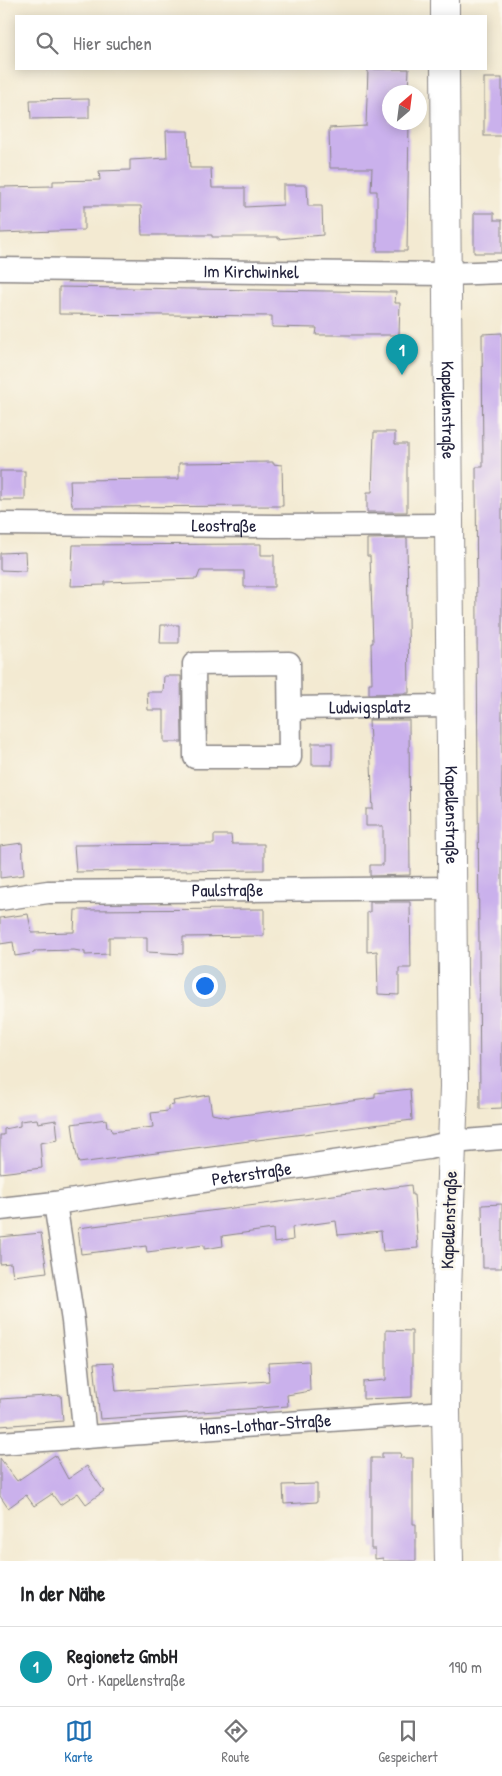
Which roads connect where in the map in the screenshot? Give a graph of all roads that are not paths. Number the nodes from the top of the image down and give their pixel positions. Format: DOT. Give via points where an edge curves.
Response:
graph roads {
  1 [pos="445,0"];
  2 [pos="445,15"];
  3 [pos="445,70"];
  4 [pos="0,269"];
  5 [pos="502,272"];
  6 [pos="447,274"];
  7 [pos="0,524"];
  8 [pos="448,525"];
  9 [pos="450,706"];
  10 [pos="290,708"];
  11 [pos="454,888"];
  12 [pos="0,899"];
  13 [pos="502,1138"];
  14 [pos="452,1142"];
  15 [pos="55,1203"];
  16 [pos="0,1209"];
  17 [pos="446,1412"];
  18 [pos="85,1437"];
  19 [pos="0,1443"];
  20 [pos="449,1561"];
  1 -- 2 [label="street"];
  3 -- 6 [label="street, Kapellenstraße"];
  4 -- 6 [label="street, Im Kirchwinkel"];
  5 -- 6 [label="street, Im Kirchwinkel"];
  6 -- 8 [label="street, Kapellenstraße"];
  7 -- 8 [label="street, Leostraße"];
  8 -- 9 [label="street, Kapellenstraße"];
  9 -- 10 [label="street, Ludwigsplatz"];
  9 -- 11 [label="street, Kapellenstraße"];
  10 -- 10 [label="street" via="290,757 195,757 194,664 289,663"];
  11 -- 12 [label="street, Paulstraße" via="48,892"];
  11 -- 14 [label="street, Kapellenstraße"];
  13 -- 14 [label="street, Peterstraße"];
  14 -- 15 [label="street, Peterstraße"];
  14 -- 17 [label="street, Kapellenstraße"];
  15 -- 16 [label="street, Peterstraße"];
  15 -- 18 [label="street" via="73,1321"];
  17 -- 18 [label="street, Hans-Lothar-Straße"];
  17 -- 20 [label="street, Kapellenstraße"];
  18 -- 19 [label="street, Hans-Lothar-Straße"];
}
